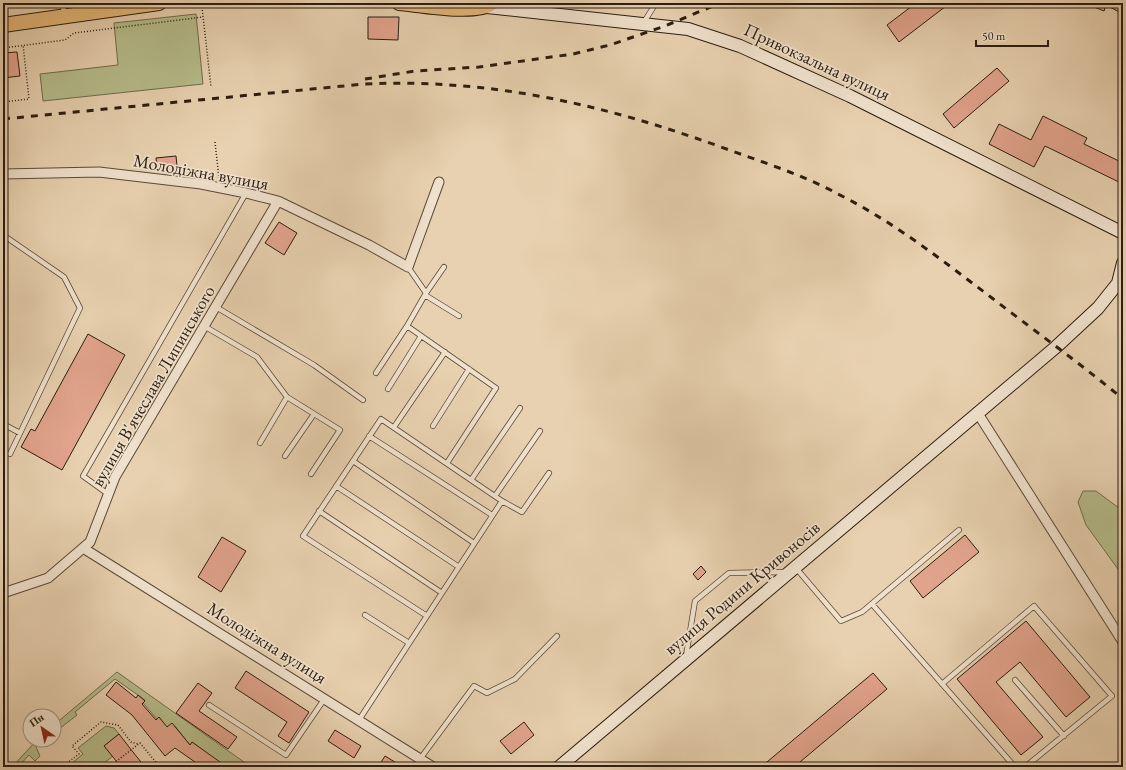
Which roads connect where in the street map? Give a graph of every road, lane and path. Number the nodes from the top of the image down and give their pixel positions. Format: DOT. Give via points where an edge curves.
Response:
graph roads {
  1 [pos="159,3"];
  2 [pos="399,3"];
  3 [pos="656,3"];
  4 [pos="452,5"];
  5 [pos="490,5"];
  6 [pos="202,6"];
  7 [pos="64,10"];
  8 [pos="203,17"];
  9 [pos="643,24"];
  10 [pos="3,25"];
  11 [pos="23,45"];
  12 [pos="3,48"];
  13 [pos="211,86"];
  14 [pos="3,102"];
  15 [pos="215,142"];
  16 [pos="4,174"];
  17 [pos="439,182"];
  18 [pos="3,188"];
  19 [pos="220,188"];
  20 [pos="246,193"];
  21 [pos="278,201"];
  22 [pos="1123,234"];
  23 [pos="3,235"];
  24 [pos="1123,263"];
  25 [pos="408,267"];
  26 [pos="444,267"];
  27 [pos="425,294"];
  28 [pos="216,306"];
  29 [pos="459,316"];
  30 [pos="204,326"];
  31 [pos="406,326"];
  32 [pos="421,336"];
  33 [pos="445,352"];
  34 [pos="469,369"];
  35 [pos="376,373"];
  36 [pos="388,389"];
  37 [pos="287,397"];
  38 [pos="363,400"];
  39 [pos="520,408"];
  40 [pos="977,412"];
  41 [pos="314,414"];
  42 [pos="3,424"];
  43 [pos="433,426"];
  44 [pos="394,427"];
  45 [pos="540,431"];
  46 [pos="20,433"];
  47 [pos="369,436"];
  48 [pos="260,443"];
  49 [pos="10,454"];
  50 [pos="285,456"];
  51 [pos="353,461"];
  52 [pos="447,464"];
  53 [pos="549,472"];
  54 [pos="311,474"];
  55 [pos="471,480"];
  56 [pos="336,486"];
  57 [pos="108,494"];
  58 [pos="495,496"];
  59 [pos="502,501"];
  60 [pos="320,511"];
  61 [pos="492,515"];
  62 [pos="959,530"];
  63 [pos="474,543"];
  64 [pos="83,548"];
  65 [pos="459,567"];
  66 [pos="792,569"];
  67 [pos="3,593"];
  68 [pos="442,593"];
  69 [pos="872,604"];
  70 [pos="365,615"];
  71 [pos="427,616"];
  72 [pos="557,636"];
  73 [pos="1123,642"];
  74 [pos="409,643"];
  75 [pos="686,659"];
  76 [pos="1015,680"];
  77 [pos="942,684"];
  78 [pos="325,698"];
  79 [pos="209,705"];
  80 [pos="359,720"];
  81 [pos="1064,736"];
  82 [pos="138,744"];
  83 [pos="420,759"];
  84 [pos="62,767"];
  85 [pos="109,767"];
  86 [pos="160,767"];
  87 [pos="433,767"];
  88 [pos="559,767"];
  89 [pos="1014,767"];
  90 [pos="1025,767"];
  1 -- 7 [label="main road"];
  2 -- 4 [label="main road, Привокзальна вулиця"];
  3 -- 9 [label="lane"];
  4 -- 5 [label="main road, Привокзальна вулиця" via="467,9"];
  5 -- 9 [label="main road, Привокзальна вулиця"];
  6 -- 8 [label="path"];
  7 -- 10 [label="main road"];
  8 -- 11 [label="path" via="74,33 65,40"];
  8 -- 13 [label="path"];
  9 -- 22 [label="main road, Привокзальна вулиця" via="688,29 740,46 850,96"];
  11 -- 12 [label="path"];
  11 -- 14 [label="path" via="29,99"];
  15 -- 19 [label="path"];
  16 -- 18 [label="lane"];
  16 -- 19 [label="street, Молодіжна вулиця" via="99,172"];
  17 -- 25 [label="street"];
  19 -- 20 [label="street, Молодіжна вулиця"];
  20 -- 21 [label="street, Молодіжна вулиця"];
  20 -- 57 [label="lane" via="83,476"];
  21 -- 25 [label="street, Молодіжна вулиця"];
  21 -- 28 [label="street, вулиця В'ячеслава Липинського"];
  23 -- 46 [label="lane" via="64,277 80,308"];
  24 -- 40 [label="main road, вулиця Родини Кривоносів" via="1118,284 1098,308 1056,347"];
  25 -- 27 [label="lane"];
  26 -- 27 [label="lane"];
  27 -- 29 [label="lane"];
  27 -- 31 [label="lane"];
  28 -- 30 [label="street, вулиця В'ячеслава Липинського"];
  28 -- 38 [label="lane" via="314,366"];
  30 -- 37 [label="lane" via="257,357"];
  30 -- 57 [label="street, вулиця В'ячеслава Липинського" via="115,477"];
  31 -- 32 [label="lane"];
  31 -- 35 [label="lane"];
  32 -- 33 [label="lane"];
  32 -- 36 [label="lane"];
  33 -- 34 [label="lane"];
  33 -- 44 [label="lane"];
  34 -- 43 [label="lane"];
  34 -- 52 [label="lane" via="496,388"];
  37 -- 41 [label="lane"];
  37 -- 48 [label="lane"];
  39 -- 55 [label="lane"];
  40 -- 66 [label="main road, вулиця Родини Кривоносів"];
  40 -- 73 [label="street"];
  41 -- 50 [label="lane"];
  41 -- 54 [label="lane" via="340,430"];
  42 -- 46 [label="lane"];
  44 -- 47 [label="lane" via="381,418"];
  44 -- 52 [label="lane"];
  45 -- 58 [label="lane"];
  46 -- 49 [label="lane"];
  47 -- 51 [label="lane"];
  47 -- 61 [label="lane"];
  51 -- 56 [label="lane"];
  51 -- 63 [label="lane"];
  52 -- 55 [label="lane"];
  53 -- 59 [label="lane" via="522,512"];
  55 -- 58 [label="lane"];
  56 -- 60 [label="lane"];
  56 -- 65 [label="lane"];
  57 -- 64 [label="street, вулиця В'ячеслава Липинського" via="90,542"];
  58 -- 59 [label="lane"];
  59 -- 61 [label="lane"];
  60 -- 68 [label="lane"];
  60 -- 71 [label="lane" via="303,536"];
  61 -- 63 [label="lane"];
  62 -- 69 [label="lane"];
  63 -- 65 [label="lane"];
  64 -- 67 [label="street, вулиця В'ячеслава Липинського" via="48,578"];
  64 -- 78 [label="street, Молодіжна вулиця"];
  65 -- 68 [label="lane"];
  66 -- 69 [label="lane" via="841,621 862,612"];
  66 -- 75 [label="main road, вулиця Родини Кривоносів"];
  66 -- 75 [label="lane" via="730,573 695,601"];
  68 -- 71 [label="lane"];
  69 -- 77 [label="lane"];
  70 -- 74 [label="lane"];
  71 -- 74 [label="lane"];
  72 -- 83 [label="lane" via="515,679 487,693 474,686"];
  74 -- 80 [label="lane"];
  75 -- 88 [label="main road, вулиця Родини Кривоносів"];
  76 -- 81 [label="lane"];
  77 -- 81 [label="lane" via="1034,606 1112,696"];
  77 -- 89 [label="lane"];
  78 -- 79 [label="lane" via="286,755"];
  78 -- 80 [label="street, Молодіжна вулиця"];
  80 -- 83 [label="street, Молодіжна вулиця"];
  81 -- 90 [label="lane"];
  82 -- 84 [label="path" via="131,742 118,725 102,722 72,746 79,754"];
  82 -- 85 [label="path"];
  82 -- 86 [label="path" via="140,743"];
  83 -- 87 [label="street, Молодіжна вулиця"];
}
